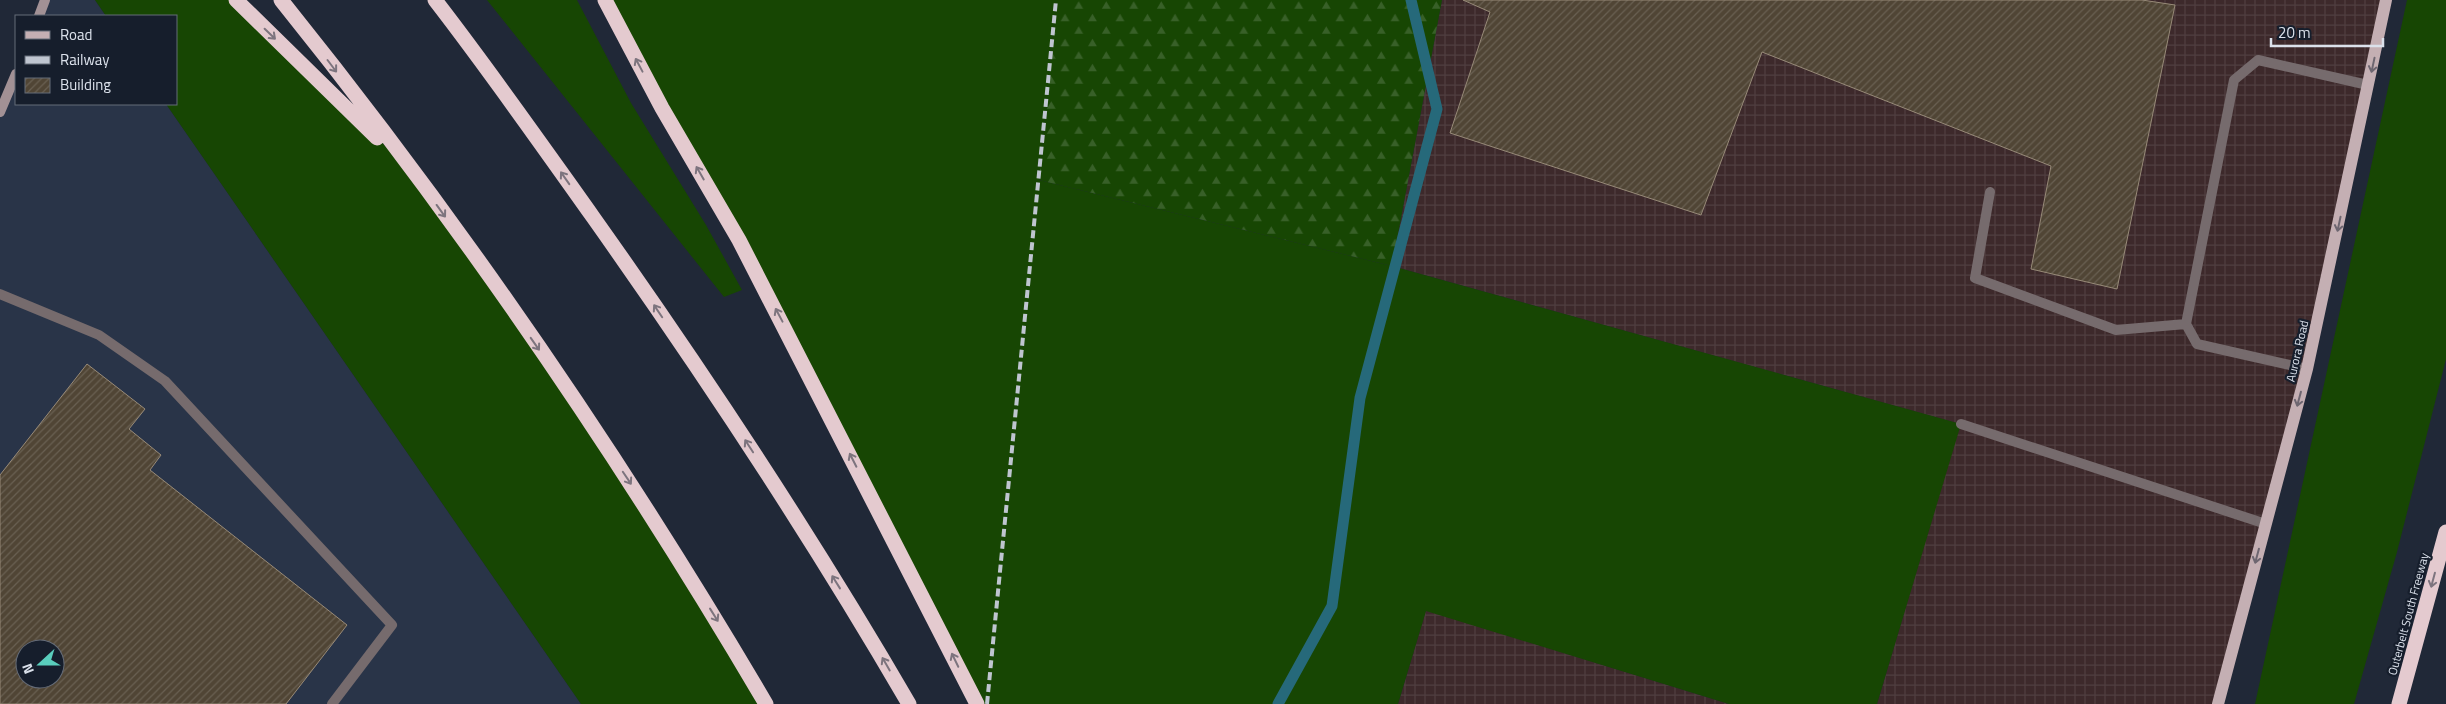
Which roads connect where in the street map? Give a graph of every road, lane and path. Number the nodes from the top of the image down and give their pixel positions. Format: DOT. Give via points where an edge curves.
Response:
graph roads {
  1 [pos="45,0"];
  2 [pos="236,0"];
  3 [pos="281,0"];
  4 [pos="435,0"];
  5 [pos="605,0"];
  6 [pos="2386,0"];
  7 [pos="39,15"];
  8 [pos="15,76"];
  9 [pos="2368,85"];
  10 [pos="0,112"];
  11 [pos="412,172"];
  12 [pos="1990,192"];
  13 [pos="0,294"];
  14 [pos="2186,324"];
  15 [pos="2307,369"];
  16 [pos="1961,424"];
  17 [pos="2266,524"];
  18 [pos="2446,532"];
  19 [pos="332,704"];
  20 [pos="766,704"];
  21 [pos="909,704"];
  22 [pos="977,704"];
  23 [pos="2218,704"];
  24 [pos="2399,704"];
  1 -- 7 [label="main road"];
  2 -- 11 [label="highway, one-way"];
  3 -- 11 [label="highway, one-way"];
  21 -- 4 [label="highway, one-way" via="862,624 636,277"];
  22 -- 5 [label="highway, one-way" via="739,240 662,108"];
  6 -- 9 [label="main road, Aurora Road, one-way"];
  8 -- 10 [label="main road"];
  9 -- 14 [label="lane" via="2258,60 2234,80"];
  9 -- 15 [label="main road, Aurora Road, one-way"];
  11 -- 20 [label="highway, one-way" via="623,472 716,618"];
  12 -- 14 [label="lane" via="1975,278 2116,330"];
  13 -- 19 [label="lane" via="99,335 165,381 392,624"];
  14 -- 15 [label="lane" via="2197,344"];
  15 -- 17 [label="main road, Aurora Road, one-way"];
  16 -- 17 [label="lane"];
  17 -- 23 [label="main road, Aurora Road, one-way"];
  18 -- 24 [label="highway, Outerbelt South Freeway, one-way"];
}
